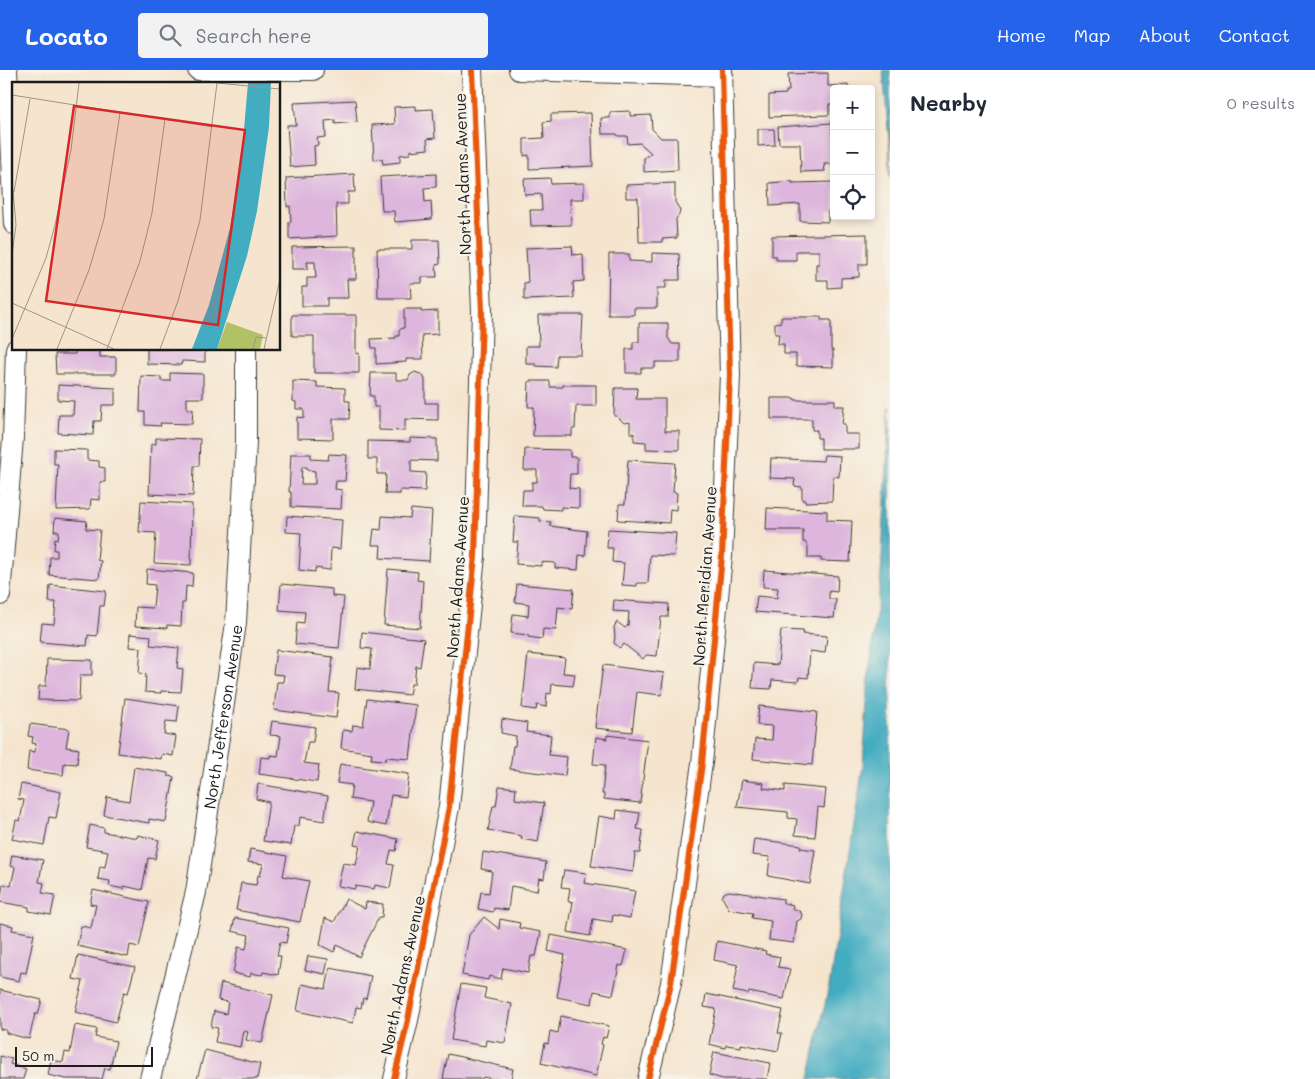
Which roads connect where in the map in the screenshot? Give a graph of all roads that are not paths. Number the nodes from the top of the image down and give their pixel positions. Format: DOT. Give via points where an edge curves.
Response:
graph roads {
  1 [pos="7,70"];
  2 [pos="198,70"];
  3 [pos="313,70"];
  4 [pos="472,70"];
  5 [pos="519,70"];
  6 [pos="240,71"];
  7 [pos="723,73"];
  8 [pos="12,180"];
  9 [pos="16,350"];
  10 [pos="246,350"];
  11 [pos="0,596"];
  12 [pos="150,1079"];
  13 [pos="394,1079"];
  14 [pos="648,1079"];
  1 -- 8 [label="street"];
  2 -- 6 [label="street"];
  3 -- 6 [label="street"];
  4 -- 13 [label="street, North Adams Avenue" via="482,311 475,556 449,807"];
  5 -- 7 [label="street"];
  7 -- 14 [label="street, North Meridian Avenue" via="730,375 722,556 702,763 671,983"];
  9 -- 11 [label="street" via="13,438"];
  10 -- 12 [label="street, North Jefferson Avenue" via="246,442 236,623 196,892"];
}
